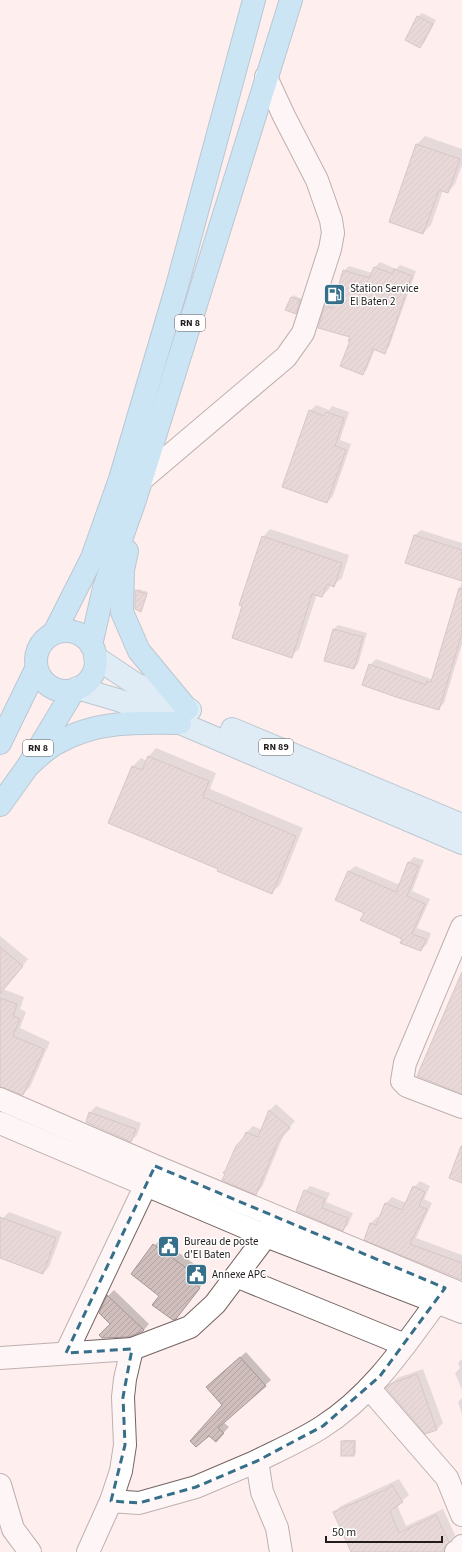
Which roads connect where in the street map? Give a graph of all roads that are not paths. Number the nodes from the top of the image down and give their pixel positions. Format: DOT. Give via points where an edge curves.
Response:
graph roads {
  1 [pos="254,0"];
  2 [pos="291,0"];
  3 [pos="266,77"];
  4 [pos="141,480"];
  5 [pos="135,500"];
  6 [pos="54,633"];
  7 [pos="93,651"];
  8 [pos="36,669"];
  9 [pos="76,689"];
  10 [pos="184,716"];
  11 [pos="0,743"];
  12 [pos="28,766"];
  13 [pos="0,805"];
  14 [pos="462,825"];
  15 [pos="462,843"];
  16 [pos="462,927"];
  17 [pos="456,960"];
  18 [pos="0,1099"];
  19 [pos="462,1107"];
  20 [pos="0,1123"];
  21 [pos="151,1175"];
  22 [pos="276,1216"];
  23 [pos="266,1236"];
  24 [pos="236,1276"];
  25 [pos="448,1295"];
  26 [pos="462,1312"];
  27 [pos="405,1345"];
  28 [pos="132,1349"];
  29 [pos="66,1353"];
  30 [pos="0,1358"];
  31 [pos="369,1388"];
  32 [pos="257,1461"];
  33 [pos="0,1485"];
  34 [pos="111,1501"];
  35 [pos="462,1515"];
  36 [pos="6,1534"];
  37 [pos="462,1546"];
  38 [pos="30,1552"];
  39 [pos="88,1552"];
  40 [pos="281,1552"];
  41 [pos="456,1552"];
  1 -- 6 [label="highway, RN 8" via="177,286 120,479 92,558"];
  2 -- 3 [label="highway, RN 8"];
  3 -- 4 [label="highway, RN 8"];
  3 -- 4 [label="street" via="319,187 331,220 333,233 330,249 303,333 286,357"];
  4 -- 5 [label="highway, RN 8"];
  5 -- 7 [label="highway, RN 8" via="104,588"];
  5 -- 10 [label="highway" via="123,570 122,612 138,651"];
  6 -- 7 [label="highway" via="75,632 87,640"];
  6 -- 8 [label="highway" via="38,647"];
  7 -- 9 [label="highway" via="95,667 91,677"];
  7 -- 10 [label="main road, RN 89" via="134,683"];
  8 -- 9 [label="highway" via="40,677 55,689"];
  8 -- 11 [label="highway"];
  9 -- 10 [label="main road"];
  9 -- 12 [label="highway, RN 8"];
  10 -- 12 [label="highway" via="114,724 81,732 56,743"];
  10 -- 14 [label="main road, RN 89"];
  10 -- 15 [label="main road"];
  12 -- 13 [label="highway, RN 8"];
  16 -- 17 [label="street"];
  17 -- 19 [label="street" via="405,1063 402,1081 407,1086"];
  18 -- 21 [label="street"];
  20 -- 21 [label="street"];
  21 -- 22 [label="street"];
  21 -- 23 [label="street"];
  21 -- 29 [label="street"];
  22 -- 23 [label="street"];
  22 -- 25 [label="street"];
  23 -- 24 [label="street"];
  23 -- 25 [label="street"];
  24 -- 27 [label="street"];
  24 -- 28 [label="street" via="215,1304 190,1327"];
  25 -- 26 [label="street"];
  25 -- 27 [label="street"];
  27 -- 31 [label="street"];
  28 -- 29 [label="street"];
  28 -- 34 [label="street" via="123,1397 125,1445 121,1471"];
  29 -- 30 [label="street"];
  31 -- 32 [label="street" via="323,1426"];
  31 -- 35 [label="street" via="447,1478"];
  32 -- 34 [label="street" via="196,1487 139,1503"];
  32 -- 40 [label="street" via="262,1492 277,1528"];
  33 -- 36 [label="street"];
  34 -- 39 [label="street"];
  36 -- 38 [label="street"];
  37 -- 41 [label="street"];
}
